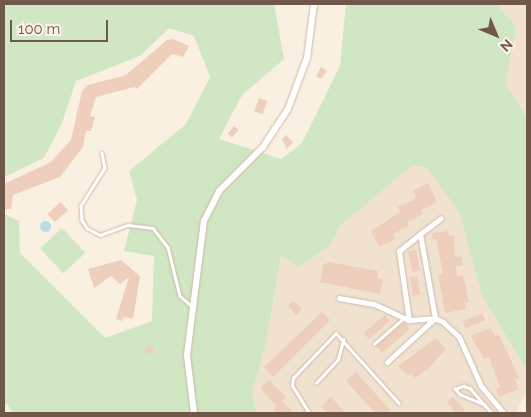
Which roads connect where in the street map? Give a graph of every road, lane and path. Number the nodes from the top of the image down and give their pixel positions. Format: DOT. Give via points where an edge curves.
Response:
graph roads {
  1 [pos="314,4"];
  2 [pos="102,153"];
  3 [pos="441,218"];
  4 [pos="420,234"];
  5 [pos="339,298"];
  6 [pos="193,307"];
  7 [pos="435,318"];
  8 [pos="407,319"];
  9 [pos="342,340"];
  10 [pos="374,344"];
  11 [pos="387,362"];
  12 [pos="316,383"];
  13 [pos="399,403"];
  14 [pos="485,405"];
  15 [pos="194,413"];
  16 [pos="309,413"];
  17 [pos="492,413"];
  18 [pos="504,413"];
  1 -- 6 [label="street" via="307,58 288,109 263,147 219,191 209,207 204,221"];
  2 -- 6 [label="lane" via="105,168 81,206 82,220 87,228 100,235 128,225 153,228 168,247 180,296"];
  3 -- 4 [label="street"];
  4 -- 7 [label="street"];
  4 -- 8 [label="street" via="399,251"];
  5 -- 8 [label="street" via="374,304"];
  6 -- 15 [label="street" via="187,356"];
  7 -- 8 [label="street"];
  7 -- 11 [label="street"];
  7 -- 18 [label="street" via="455,332 481,386"];
  8 -- 10 [label="lane"];
  9 -- 12 [label="lane" via="338,359"];
  9 -- 13 [label="lane"];
  9 -- 16 [label="lane" via="336,333 293,378 292,386"];
  14 -- 14 [label="lane" via="470,388 456,389 460,395"];
  14 -- 17 [label="lane"];
}
